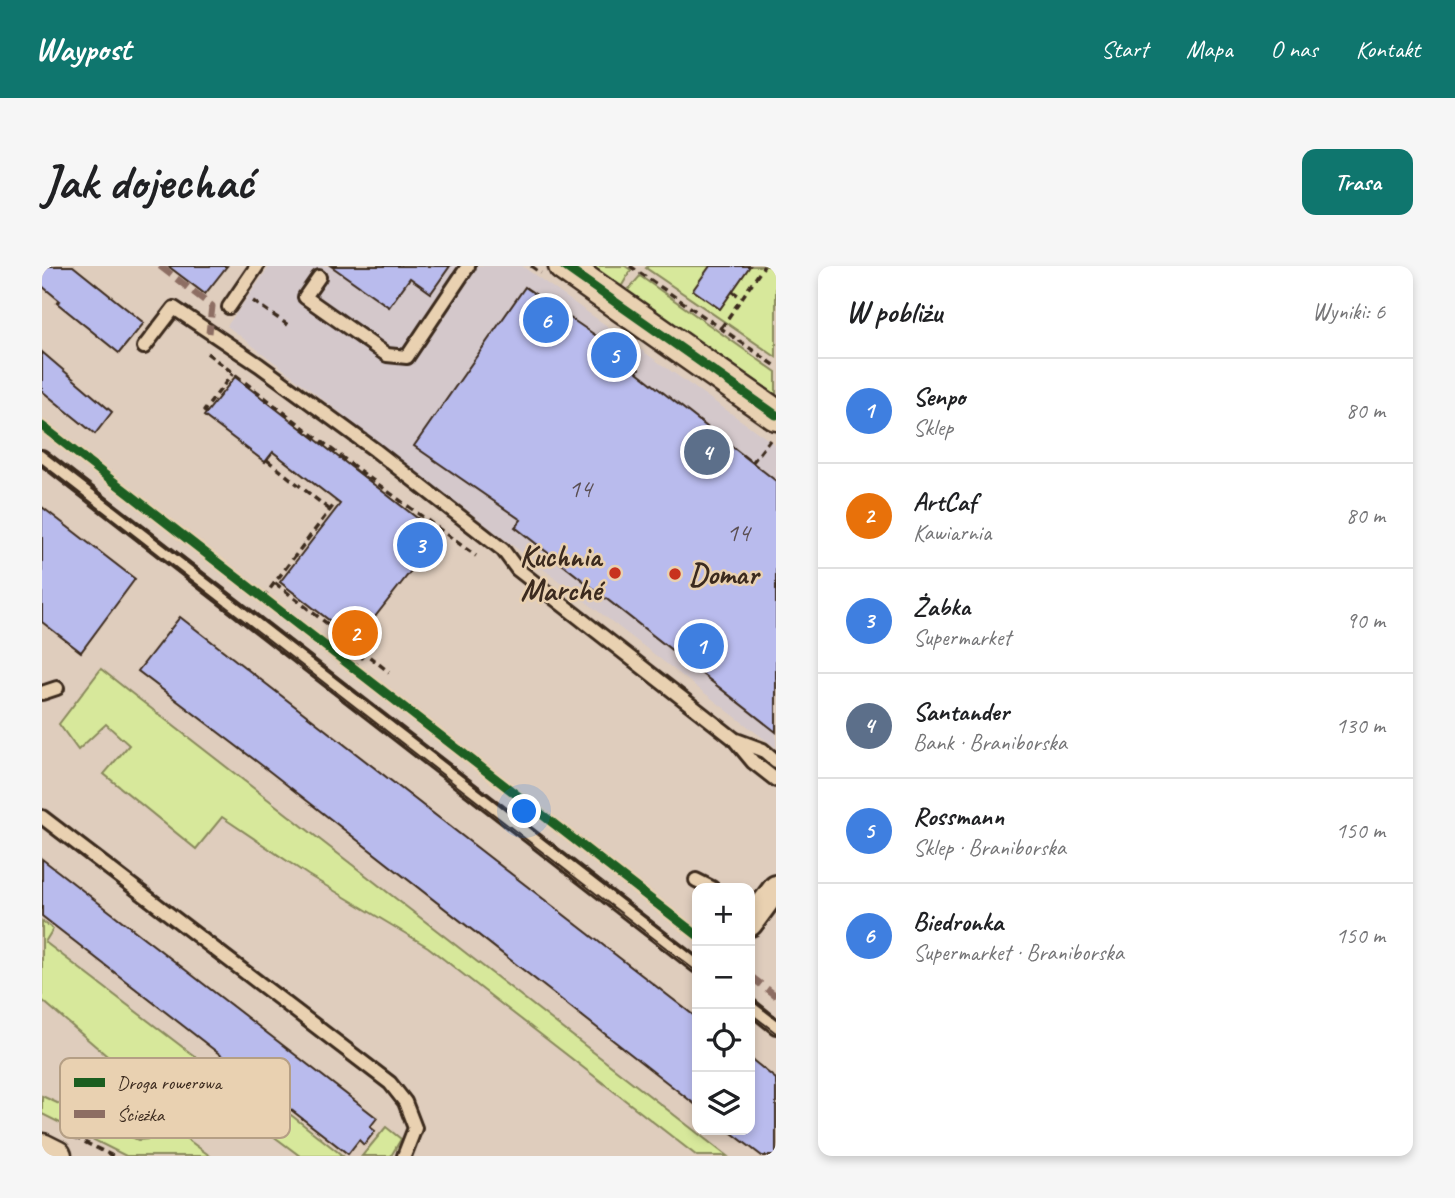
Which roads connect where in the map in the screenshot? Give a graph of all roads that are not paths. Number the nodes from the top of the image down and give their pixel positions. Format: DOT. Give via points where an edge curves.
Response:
graph roads {
  1 [pos="257,266"];
  2 [pos="468,266"];
  3 [pos="564,266"];
  4 [pos="319,277"];
  5 [pos="229,307"];
  6 [pos="144,347"];
  7 [pos="774,426"];
  8 [pos="42,457"];
  9 [pos="57,688"];
  10 [pos="42,693"];
  11 [pos="733,738"];
  12 [pos="776,761"];
  13 [pos="776,780"];
  14 [pos="42,817"];
  15 [pos="696,880"];
  16 [pos="702,883"];
  17 [pos="776,888"];
  18 [pos="755,913"];
  19 [pos="692,962"];
  20 [pos="754,1009"];
  21 [pos="776,1027"];
  22 [pos="404,1156"];
  1 -- 5 [label="lane"];
  2 -- 4 [label="lane" via="407,356 387,355 305,297"];
  3 -- 7 [label="street"];
  6 -- 11 [label="lane" via="174,308 259,365 467,521 503,550 517,569"];
  8 -- 19 [label="lane"];
  9 -- 10 [label="lane"];
  11 -- 12 [label="lane" via="763,750"];
  11 -- 13 [label="lane"];
  14 -- 22 [label="lane" via="390,1083 405,1102 415,1128"];
  15 -- 16 [label="lane"];
  17 -- 18 [label="street"];
  20 -- 21 [label="lane"];
}
